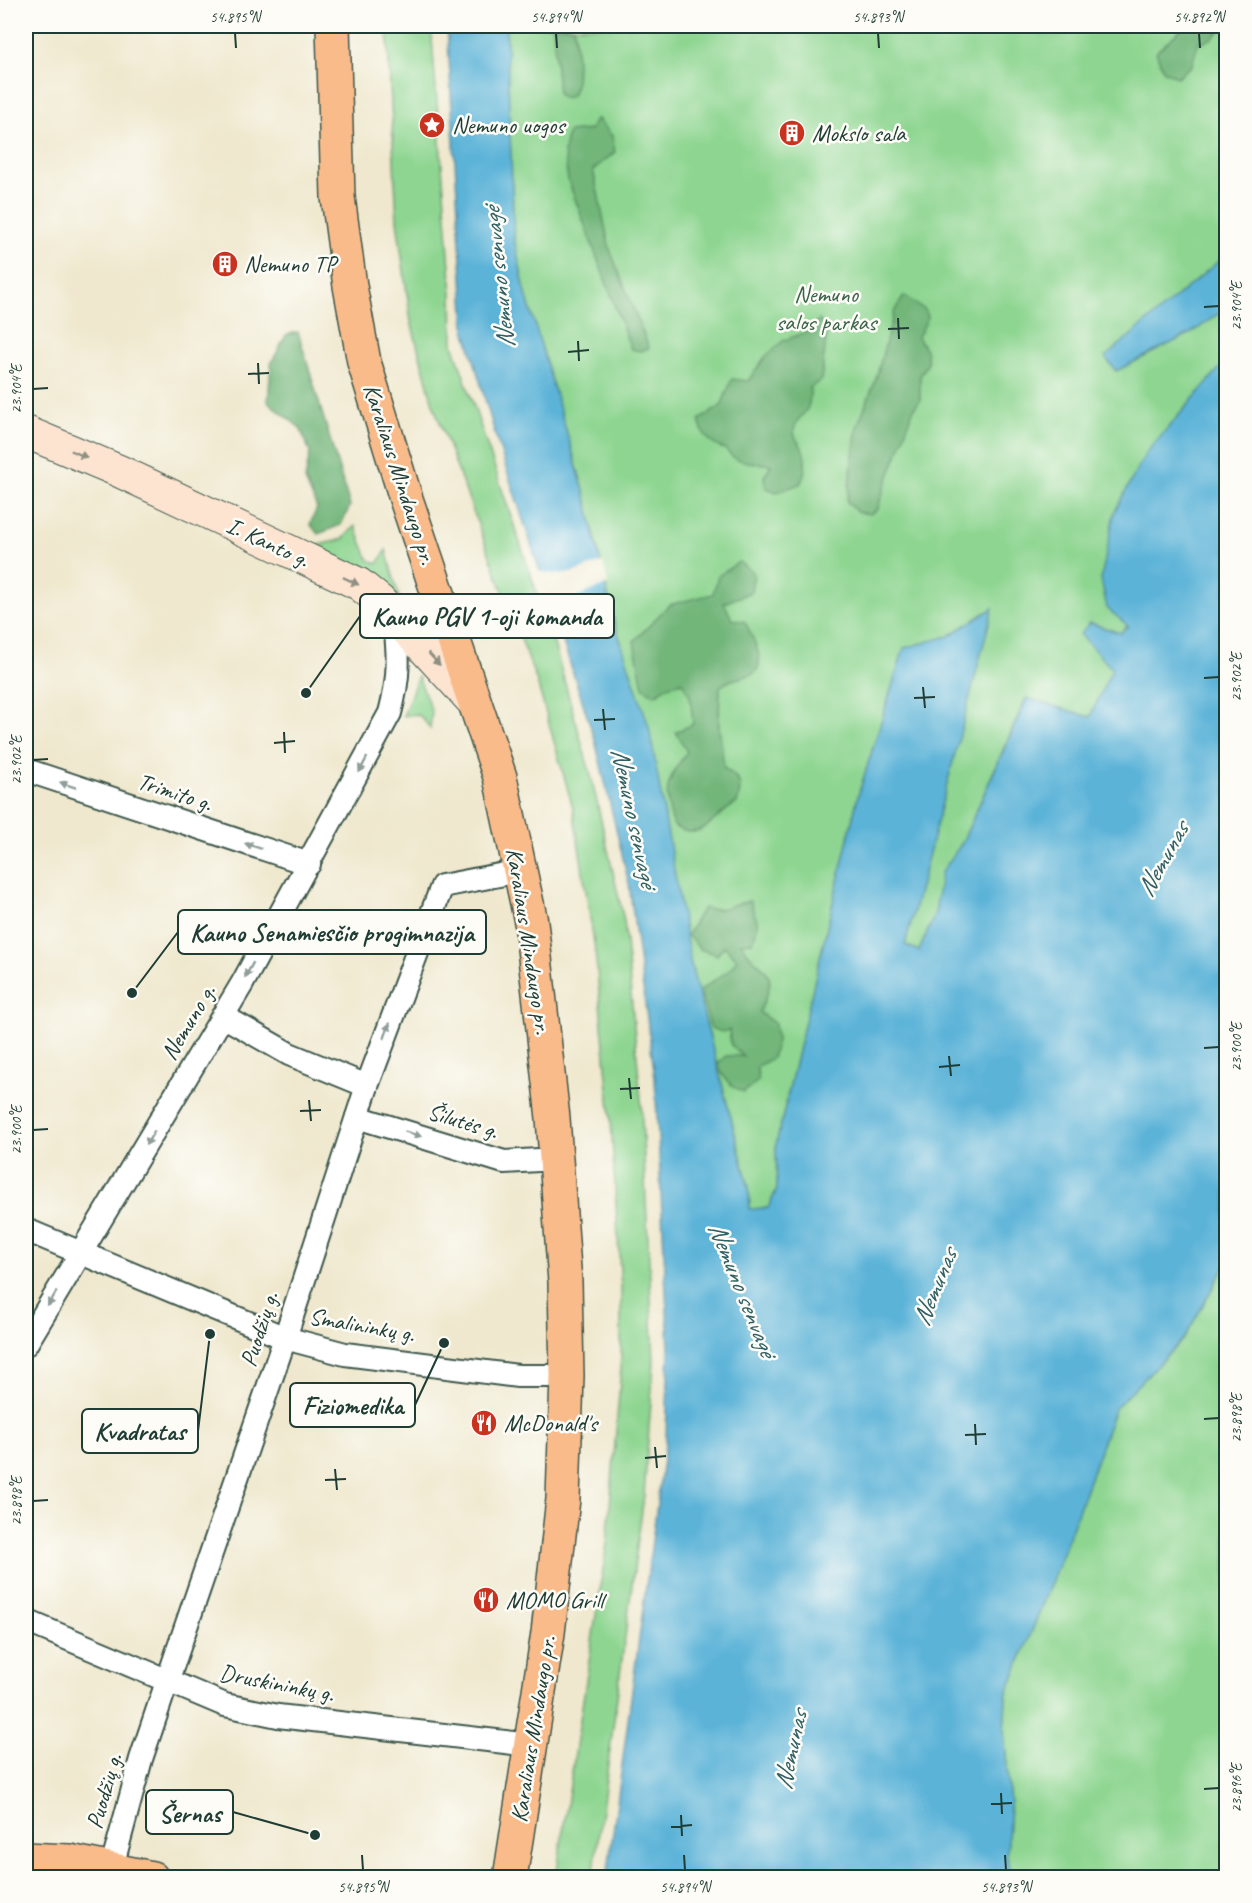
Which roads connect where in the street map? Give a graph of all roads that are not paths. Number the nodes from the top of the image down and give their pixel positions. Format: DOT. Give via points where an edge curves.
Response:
graph roads {
  1 [pos="333,26"];
  2 [pos="26,432"];
  3 [pos="394,616"];
  4 [pos="476,704"];
  5 [pos="26,770"];
  6 [pos="309,864"];
  7 [pos="520,871"];
  8 [pos="223,1017"];
  9 [pos="367,1086"];
  10 [pos="357,1117"];
  11 [pos="556,1159"];
  12 [pos="26,1230"];
  13 [pos="79,1254"];
  14 [pos="285,1338"];
  15 [pos="26,1344"];
  16 [pos="567,1376"];
  17 [pos="26,1621"];
  18 [pos="166,1682"];
  19 [pos="531,1745"];
  20 [pos="26,1859"];
  21 [pos="110,1873"];
  22 [pos="152,1878"];
  23 [pos="510,1878"];
  1 -- 4 [label="main road, Karaliaus Mindaugo pr." via="339,207 364,362"];
  2 -- 3 [label="street, I. Kanto g., one-way" via="359,584"];
  3 -- 4 [label="street, I. Kanto g., one-way"];
  3 -- 6 [label="street, Nemuno g., one-way" via="399,683 390,713"];
  4 -- 7 [label="main road, Karaliaus Mindaugo pr." via="500,777"];
  6 -- 5 [label="street, Trimito g., one-way"];
  6 -- 8 [label="street, Nemuno g., one-way"];
  9 -- 7 [label="street, Puodžių g., one-way" via="442,886"];
  7 -- 11 [label="main road, Karaliaus Mindaugo pr." via="541,995"];
  8 -- 9 [label="street" via="289,1054"];
  8 -- 13 [label="street, Nemuno g., one-way"];
  9 -- 10 [label="street, Puodžių g."];
  10 -- 11 [label="street, Šilutės g., one-way" via="504,1162"];
  10 -- 14 [label="street, Puodžių g."];
  11 -- 16 [label="main road, Karaliaus Mindaugo pr."];
  12 -- 13 [label="street, Smalininkų g."];
  13 -- 14 [label="street, Smalininkų g."];
  13 -- 15 [label="street, Nemuno g., one-way"];
  14 -- 16 [label="street, Smalininkų g." via="345,1354 518,1377"];
  14 -- 18 [label="street, Puodžių g."];
  16 -- 19 [label="main road, Karaliaus Mindaugo pr." via="563,1499"];
  17 -- 18 [label="street, Druskininkų g."];
  18 -- 19 [label="street, Druskininkų g." via="225,1705 278,1716"];
  18 -- 21 [label="street, Puodžių g."];
  19 -- 23 [label="main road, Karaliaus Mindaugo pr."];
  20 -- 21 [label="main road" via="69,1861"];
  21 -- 22 [label="main road"];
}
